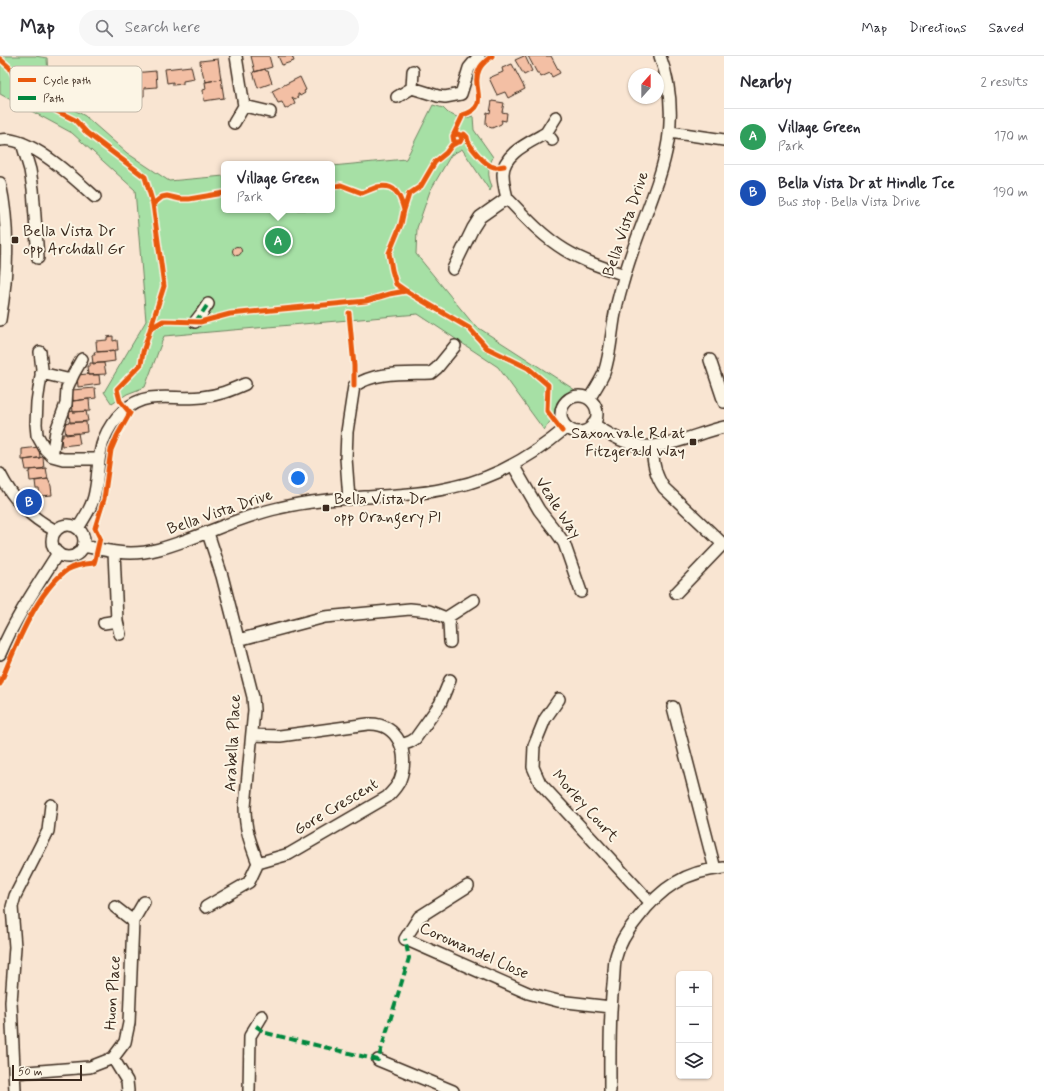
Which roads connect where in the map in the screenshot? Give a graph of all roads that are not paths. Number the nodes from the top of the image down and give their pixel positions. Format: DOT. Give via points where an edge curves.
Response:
graph roads {
  1 [pos="236,56"];
  2 [pos="478,56"];
  3 [pos="660,56"];
  4 [pos="413,71"];
  5 [pos="412,88"];
  6 [pos="397,97"];
  7 [pos="244,106"];
  8 [pos="270,112"];
  9 [pos="556,116"];
  10 [pos="234,123"];
  11 [pos="670,132"];
  12 [pos="0,140"];
  13 [pos="724,140"];
  14 [pos="22,143"];
  15 [pos="0,184"];
  16 [pos="95,197"];
  17 [pos="507,198"];
  18 [pos="38,258"];
  19 [pos="4,259"];
  20 [pos="453,269"];
  21 [pos="625,275"];
  22 [pos="208,304"];
  23 [pos="0,320"];
  24 [pos="195,322"];
  25 [pos="455,346"];
  26 [pos="40,352"];
  27 [pos="82,359"];
  28 [pos="710,360"];
  29 [pos="719,372"];
  30 [pos="42,373"];
  31 [pos="71,380"];
  32 [pos="245,384"];
  33 [pos="589,399"];
  34 [pos="724,402"];
  35 [pos="593,424"];
  36 [pos="567,427"];
  37 [pos="724,427"];
  38 [pos="652,446"];
  39 [pos="52,456"];
  40 [pos="99,460"];
  41 [pos="513,465"];
  42 [pos="0,474"];
  43 [pos="349,498"];
  44 [pos="78,528"];
  45 [pos="56,531"];
  46 [pos="208,533"];
  47 [pos="723,544"];
  48 [pos="84,546"];
  49 [pos="114,552"];
  50 [pos="58,553"];
  51 [pos="581,592"];
  52 [pos="676,593"];
  53 [pos="474,600"];
  54 [pos="446,618"];
  55 [pos="117,621"];
  56 [pos="104,623"];
  57 [pos="120,634"];
  58 [pos="3,636"];
  59 [pos="238,640"];
  60 [pos="450,642"];
  61 [pos="0,654"];
  62 [pos="450,680"];
  63 [pos="559,699"];
  64 [pos="673,708"];
  65 [pos="252,735"];
  66 [pos="401,746"];
  67 [pos="51,806"];
  68 [pos="258,863"];
  69 [pos="719,868"];
  70 [pos="468,886"];
  71 [pos="144,902"];
  72 [pos="650,902"];
  73 [pos="115,907"];
  74 [pos="206,907"];
  75 [pos="133,921"];
  76 [pos="611,1007"];
  77 [pos="262,1016"];
  78 [pos="113,1058"];
  79 [pos="378,1060"];
  80 [pos="15,1073"];
  81 [pos="15,1091"];
  82 [pos="128,1091"];
  83 [pos="249,1091"];
  84 [pos="453,1091"];
  85 [pos="610,1091"];
  1 -- 7 [label="street"];
  2 -- 5 [label="street" via="469,68 461,94 445,97"];
  3 -- 11 [label="street, Bella Vista Drive" via="668,84"];
  4 -- 5 [label="street"];
  5 -- 6 [label="street"];
  7 -- 8 [label="street"];
  7 -- 10 [label="street"];
  9 -- 17 [label="street" via="549,136 515,152 504,166"];
  11 -- 13 [label="street"];
  11 -- 21 [label="street, Bella Vista Drive" via="660,175"];
  12 -- 14 [label="street"];
  14 -- 16 [label="street" via="57,163"];
  14 -- 18 [label="street" via="33,189"];
  15 -- 19 [label="street" via="6,225"];
  17 -- 20 [label="street" via="480,217"];
  17 -- 21 [label="street" via="544,235 565,250 598,266"];
  19 -- 23 [label="street" via="5,292"];
  21 -- 33 [label="street, Bella Vista Drive" via="614,317 606,367"];
  22 -- 24 [label="street"];
  25 -- 43 [label="street" via="431,373 375,376 354,386 347,432"];
  26 -- 30 [label="street"];
  27 -- 31 [label="street"];
  28 -- 29 [label="street"];
  29 -- 34 [label="street"];
  30 -- 31 [label="street"];
  30 -- 39 [label="street" via="37,402 37,435 44,449"];
  31 -- 39 [label="street" via="56,431"];
  32 -- 40 [label="street" via="225,393 201,397 148,398 138,402 125,409 110,427 100,450"];
  33 -- 35 [label="street" via="597,412"];
  33 -- 36 [label="street" via="576,396 566,402 561,413"];
  35 -- 36 [label="street" via="588,429 580,431"];
  35 -- 38 [label="street" via="626,443"];
  36 -- 41 [label="street, Bella Vista Drive" via="544,446"];
  37 -- 38 [label="street"];
  38 -- 47 [label="street" via="660,483"];
  39 -- 40 [label="street"];
  40 -- 44 [label="street" via="95,493"];
  41 -- 43 [label="street, Bella Vista Drive" via="453,488"];
  41 -- 51 [label="street, Veale Way" via="539,510 564,543"];
  42 -- 45 [label="street" via="26,510 35,519"];
  43 -- 46 [label="street, Bella Vista Drive" via="278,508"];
  44 -- 45 [label="street" via="64,525"];
  44 -- 48 [label="street" via="84,538"];
  45 -- 50 [label="street" via="52,537 52,544"];
  46 -- 49 [label="street, Bella Vista Drive" via="155,550"];
  46 -- 59 [label="street, Arabella Place"];
  47 -- 52 [label="street"];
  48 -- 49 [label="street, Bella Vista Drive"];
  48 -- 50 [label="street" via="75,556"];
  49 -- 55 [label="street"];
  50 -- 58 [label="street"];
  53 -- 54 [label="street"];
  54 -- 59 [label="street" via="429,611 410,609 338,615"];
  54 -- 60 [label="street" via="449,622"];
  55 -- 56 [label="street"];
  55 -- 57 [label="street"];
  58 -- 61 [label="street"];
  59 -- 65 [label="street, Arabella Place" via="253,698"];
  62 -- 66 [label="street" via="440,704 415,739"];
  63 -- 72 [label="street, Morley Court" via="544,719 534,746 533,767 540,783"];
  64 -- 69 [label="street"];
  65 -- 66 [label="street, Gore Crescent" via="280,736 374,723 396,734"];
  65 -- 68 [label="street, Arabella Place" via="245,823"];
  66 -- 68 [label="street, Gore Crescent" via="402,774 397,786 387,797 289,854"];
  67 -- 80 [label="street" via="48,831 12,907 15,947 11,1002"];
  68 -- 74 [label="street" via="249,882"];
  69 -- 72 [label="street" via="687,877"];
  70 -- 76 [label="street, Coromandel Close" via="419,917 405,939 528,993 558,1001"];
  71 -- 75 [label="street, Huon Place"];
  72 -- 76 [label="street" via="625,934 615,960"];
  73 -- 75 [label="street"];
  75 -- 78 [label="street, Huon Place" via="129,1023 125,1042"];
  76 -- 85 [label="street"];
  77 -- 83 [label="street" via="250,1036"];
  78 -- 80 [label="street" via="90,1067"];
  78 -- 82 [label="street" via="128,1081"];
  79 -- 84 [label="street"];
  80 -- 81 [label="street"];
}
